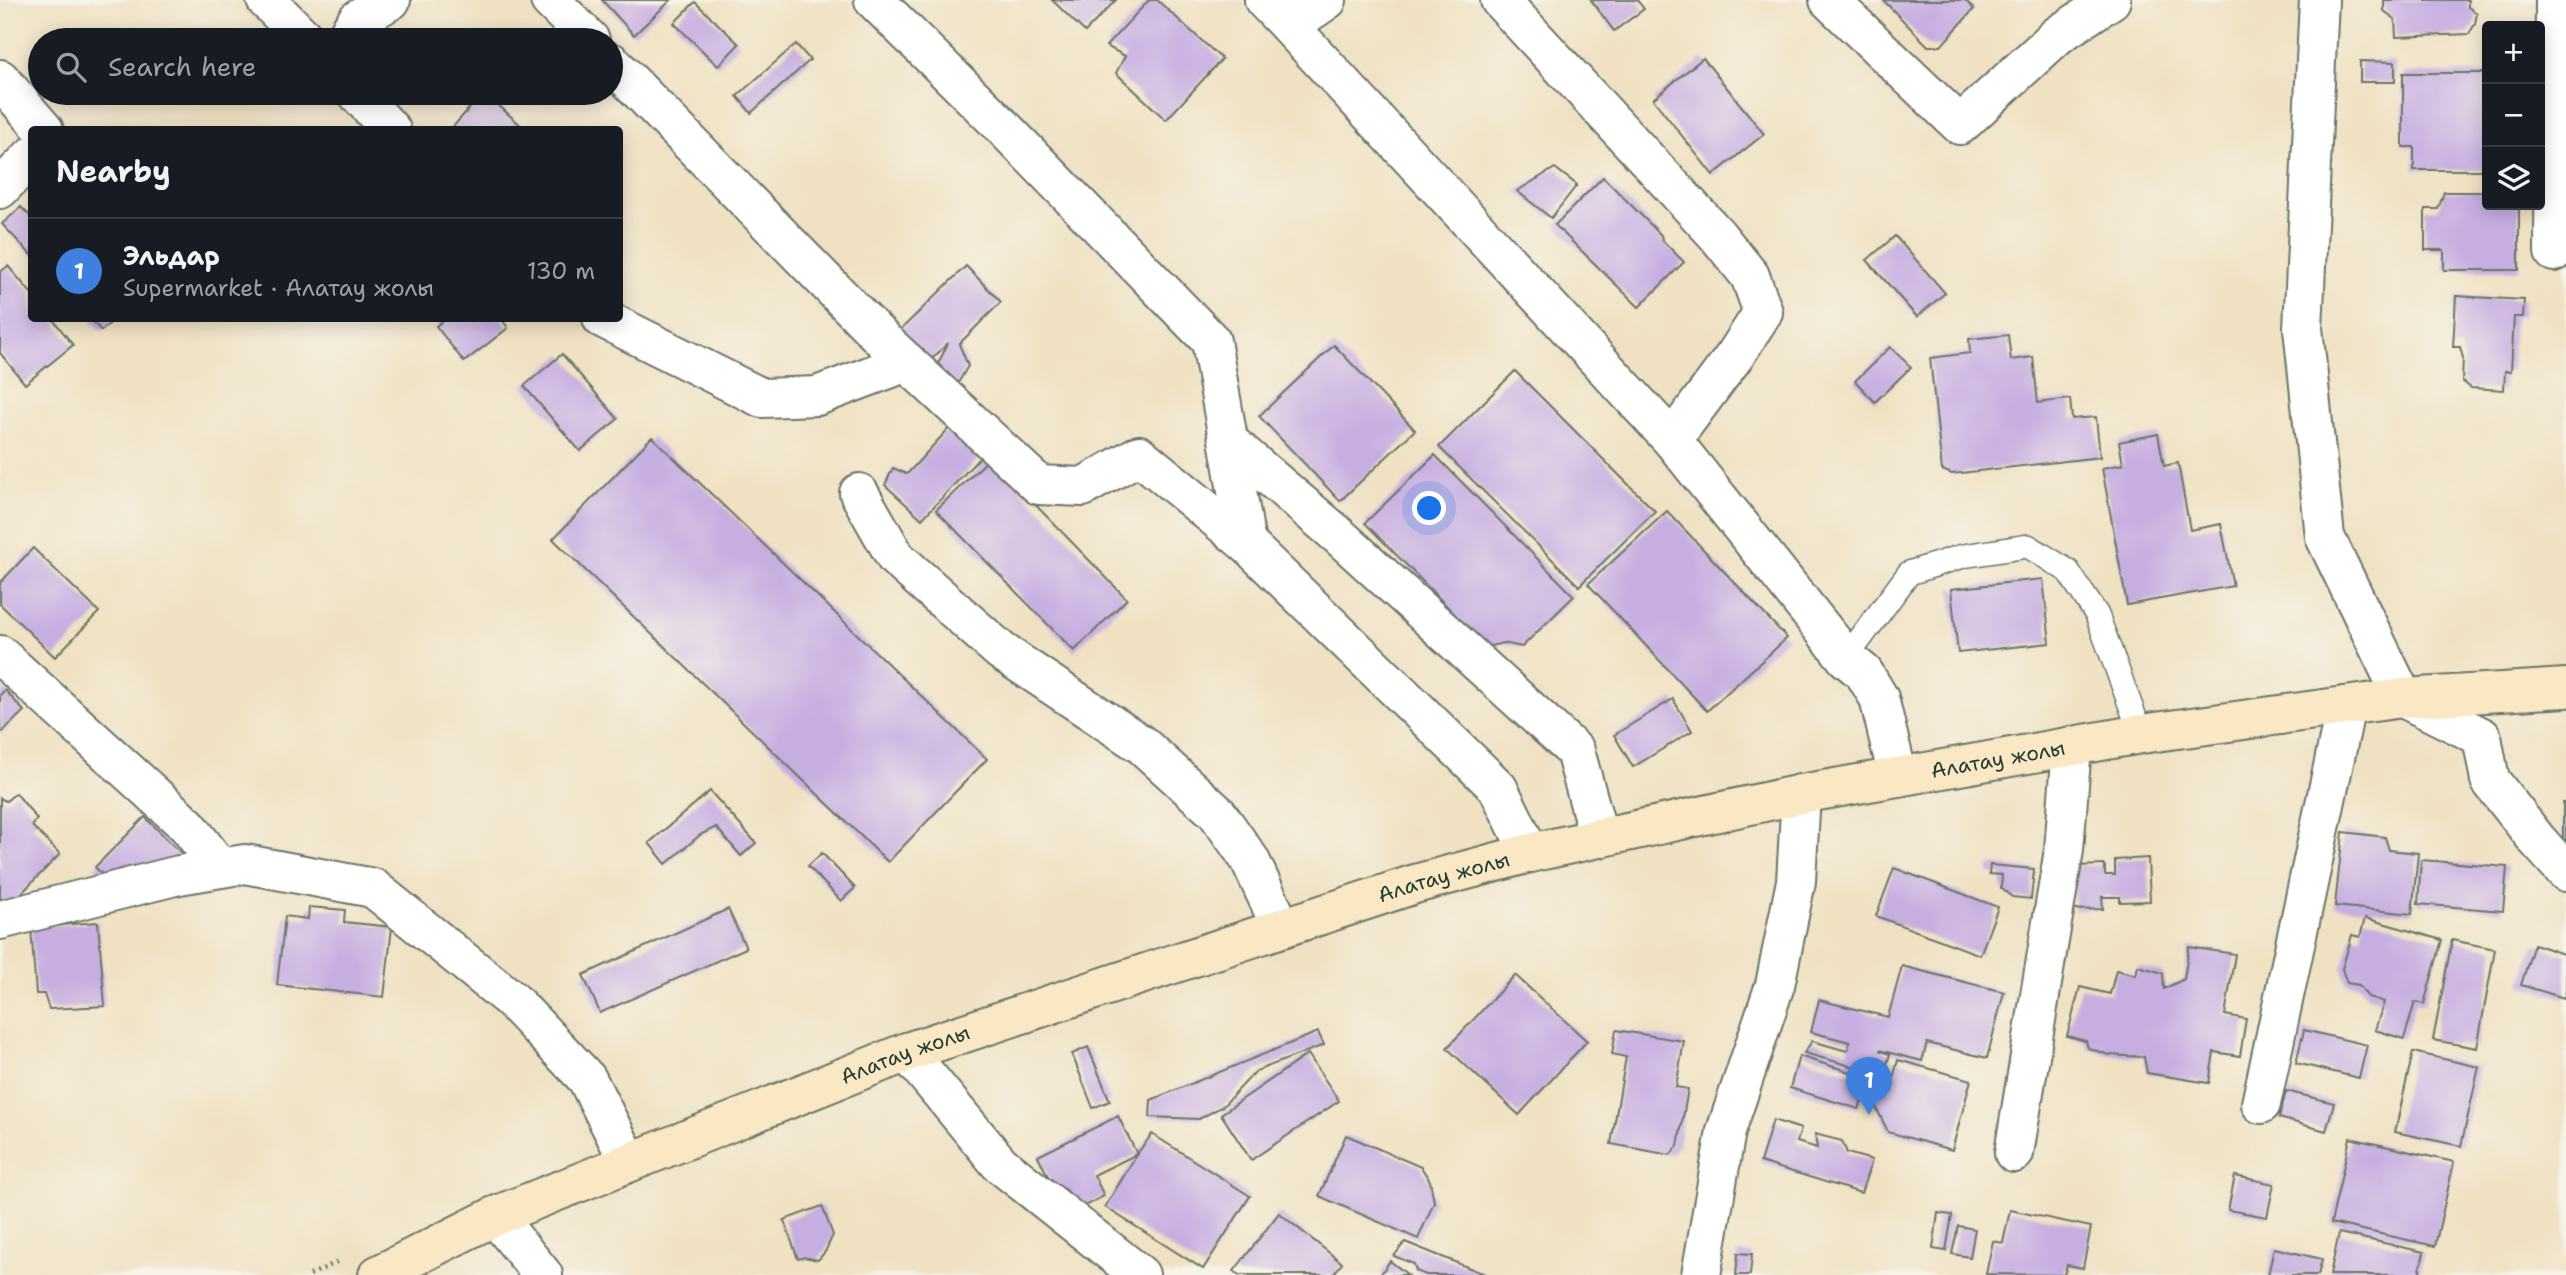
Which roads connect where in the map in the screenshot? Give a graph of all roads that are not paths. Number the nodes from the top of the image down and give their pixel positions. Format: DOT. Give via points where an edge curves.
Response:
graph roads {
  1 [pos="266,0"];
  2 [pos="391,0"];
  3 [pos="550,0"];
  4 [pos="874,0"];
  5 [pos="1327,0"];
  6 [pos="1500,0"];
  7 [pos="1829,0"];
  8 [pos="2111,0"];
  9 [pos="2319,0"];
  10 [pos="2555,0"];
  11 [pos="1277,13"];
  12 [pos="294,28"];
  13 [pos="352,28"];
  14 [pos="578,28"];
  15 [pos="623,74"];
  16 [pos="0,79"];
  17 [pos="368,105"];
  18 [pos="41,126"];
  19 [pos="387,126"];
  20 [pos="28,160"];
  21 [pos="0,189"];
  22 [pos="2554,251"];
  23 [pos="610,322"];
  24 [pos="907,362"];
  25 [pos="1672,440"];
  26 [pos="1229,442"];
  27 [pos="859,493"];
  28 [pos="1246,543"];
  29 [pos="0,655"];
  30 [pos="1846,658"];
  31 [pos="2566,688"];
  32 [pos="2403,698"];
  33 [pos="2346,706"];
  34 [pos="2141,734"];
  35 [pos="2072,746"];
  36 [pos="1898,777"];
  37 [pos="1801,794"];
  38 [pos="1599,838"];
  39 [pos="1530,853"];
  40 [pos="220,868"];
  41 [pos="2566,872"];
  42 [pos="0,920"];
  43 [pos="1281,927"];
  44 [pos="907,1052"];
  45 [pos="2261,1104"];
  46 [pos="2014,1153"];
  47 [pos="629,1162"];
  48 [pos="495,1216"];
  49 [pos="378,1275"];
  50 [pos="543,1275"];
  51 [pos="1140,1275"];
  52 [pos="1701,1275"];
  1 -- 12 [label="street"];
  2 -- 13 [label="street"];
  3 -- 14 [label="street"];
  4 -- 26 [label="street" via="1210,341"];
  5 -- 11 [label="street"];
  6 -- 25 [label="street" via="1717,234 1750,276 1763,312"];
  7 -- 8 [label="street" via="1960,125 2059,35"];
  9 -- 32 [label="street" via="2303,328 2325,537"];
  10 -- 22 [label="street"];
  11 -- 25 [label="street"];
  15 -- 24 [label="street"];
  16 -- 18 [label="street"];
  17 -- 19 [label="street"];
  20 -- 21 [label="street"];
  23 -- 24 [label="street" via="762,398 817,396"];
  24 -- 28 [label="street" via="1038,485 1083,486 1139,455"];
  25 -- 30 [label="street"];
  26 -- 28 [label="street"];
  26 -- 38 [label="street" via="1575,751"];
  27 -- 43 [label="street" via="896,558 1001,651 1142,745 1217,813 1250,860"];
  28 -- 39 [label="street" via="1498,788"];
  29 -- 40 [label="street" via="188,826"];
  30 -- 34 [label="lane" via="1909,573 1963,556 2028,547 2068,570 2097,615"];
  30 -- 36 [label="street" via="1864,673 1879,698"];
  31 -- 32 [label="main road, Алатау жолы"];
  32 -- 33 [label="main road, Алатау жолы"];
  32 -- 41 [label="street" via="2482,737 2490,780"];
  33 -- 34 [label="main road, Алатау жолы"];
  33 -- 45 [label="street"];
  34 -- 35 [label="main road, Алатау жолы"];
  35 -- 36 [label="main road, Алатау жолы"];
  35 -- 46 [label="street" via="2064,850"];
  36 -- 37 [label="main road, Алатау жолы"];
  37 -- 38 [label="main road, Алатау жолы"];
  37 -- 52 [label="street" via="1796,881 1775,985 1726,1130"];
  38 -- 39 [label="main road, Алатау жолы"];
  39 -- 43 [label="main road, Алатау жолы"];
  40 -- 42 [label="street"];
  40 -- 47 [label="street" via="245,864 373,888 513,1001 587,1079"];
  43 -- 44 [label="main road, Алатау жолы"];
  44 -- 47 [label="main road, Алатау жолы"];
  44 -- 51 [label="street" via="1000,1164"];
  47 -- 48 [label="main road, Алатау жолы"];
  48 -- 49 [label="main road, Алатау жолы"];
  48 -- 50 [label="street"];
}
